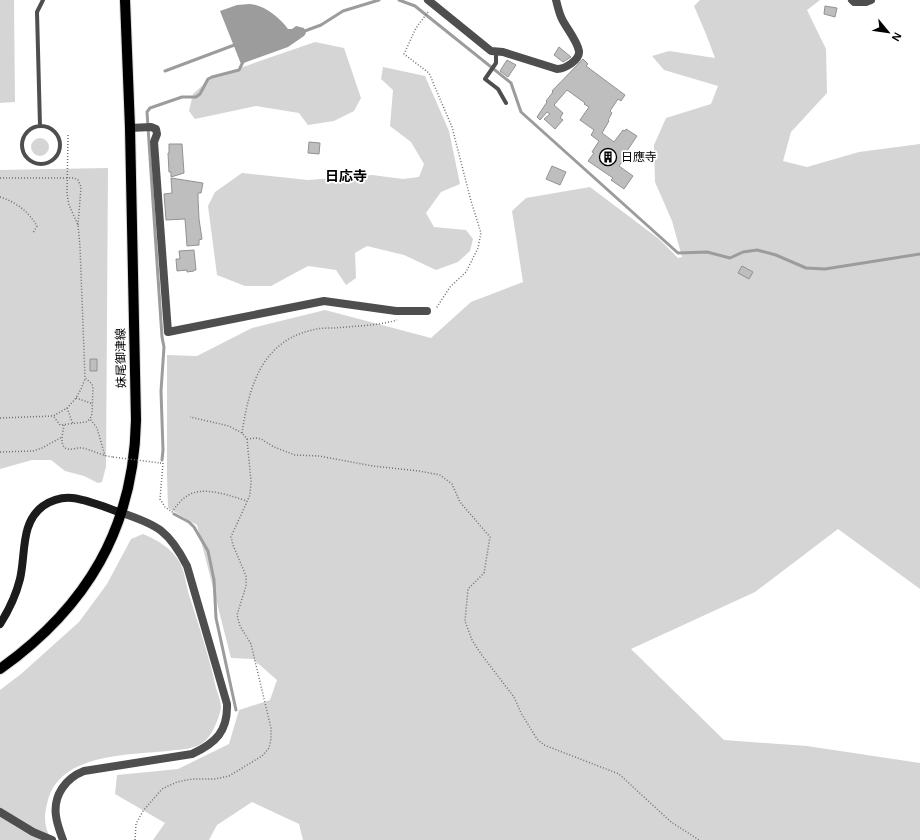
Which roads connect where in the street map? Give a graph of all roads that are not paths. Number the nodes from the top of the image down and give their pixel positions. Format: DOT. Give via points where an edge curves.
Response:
graph roads {
  1 [pos="43,0"];
  2 [pos="125,0"];
  3 [pos="428,0"];
  4 [pos="556,0"];
  5 [pos="852,0"];
  6 [pos="871,0"];
  7 [pos="496,52"];
  8 [pos="506,103"];
  9 [pos="40,126"];
  10 [pos="130,128"];
  11 [pos="427,311"];
  12 [pos="122,513"];
  13 [pos="0,624"];
  14 [pos="0,669"];
  15 [pos="0,812"];
  16 [pos="52,840"];
  17 [pos="63,840"];
  1 -- 9 [label="lane" via="37,12"];
  2 -- 10 [label="main road, 妹尾御津線"];
  3 -- 7 [label="street" via="491,51"];
  4 -- 7 [label="street" via="562,20 577,46 578,57 566,67 557,69"];
  5 -- 6 [label="street"];
  7 -- 8 [label="lane" via="496,63 485,78 498,89"];
  9 -- 9 [label="lane" via="56,134 60,147 54,159 43,164 31,162 26,158 22,147 25,135"];
  10 -- 11 [label="street" via="147,127 156,129 157,134 154,142 168,332 324,301 396,311"];
  10 -- 12 [label="main road, 妹尾御津線" via="136,434"];
  12 -- 13 [label="main road" via="74,498 56,499 40,508 29,521 20,579 12,603"];
  12 -- 14 [label="main road, 妹尾御津線" via="101,560 72,604 48,630"];
  12 -- 17 [label="street" via="155,526 168,536 187,566 227,704 227,715 224,729 217,738 206,748 192,754 84,771 74,775 64,784 57,799 56,815"];
  15 -- 16 [label="street"];
}
